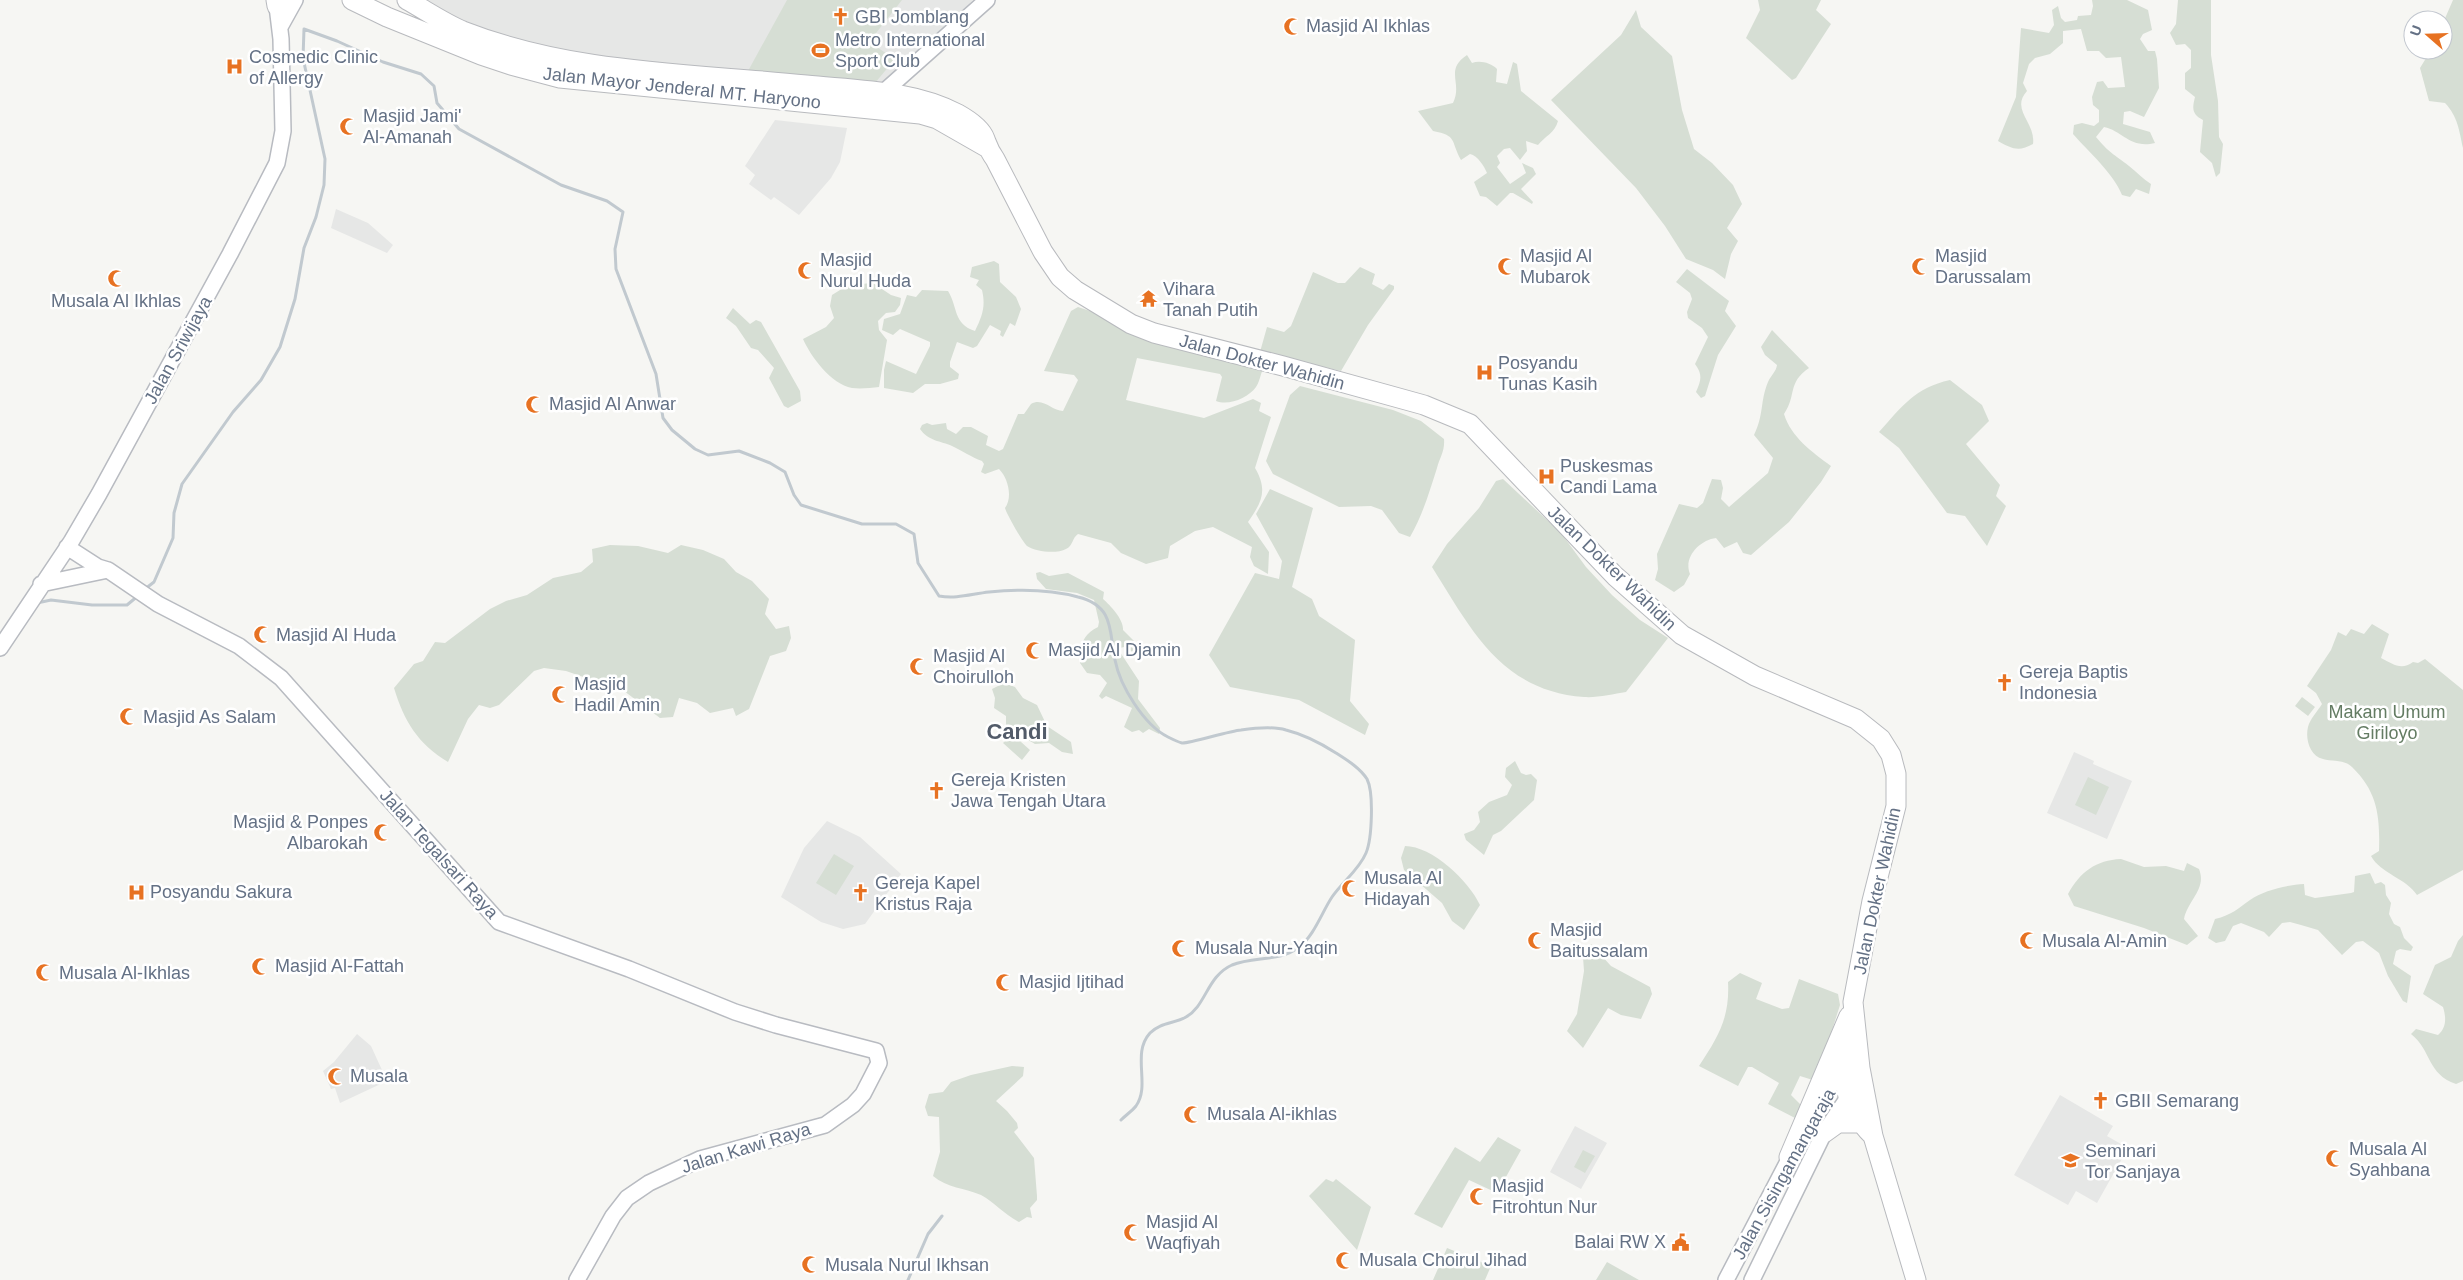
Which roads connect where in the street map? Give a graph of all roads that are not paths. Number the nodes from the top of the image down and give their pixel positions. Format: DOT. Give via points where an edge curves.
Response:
graph roads {
  1 [pos="352,0"];
  2 [pos="407,0"];
  3 [pos="987,0"];
  4 [pos="281,1"];
  5 [pos="881,93"];
  6 [pos="868,108"];
  7 [pos="986,147"];
  8 [pos="1002,174"];
  9 [pos="69,545"];
  10 [pos="108,570"];
  11 [pos="41,584"];
  12 [pos="0,648"];
  13 [pos="1851,1009"];
  14 [pos="879,1063"];
  15 [pos="1852,1069"];
  16 [pos="1864,1089"];
  17 [pos="1847,1099"];
  18 [pos="1866,1130"];
  19 [pos="1824,1134"];
  20 [pos="1789,1158"];
  21 [pos="1775,1185"];
  22 [pos="1794,1193"];
  23 [pos="577,1280"];
  24 [pos="1726,1280"];
  25 [pos="1752,1280"];
  26 [pos="1916,1280"];
  1 -- 6 [label="highway, Jalan Mayor Jenderal MT. Haryono" via="457,46 546,75 665,90"];
  2 -- 5 [label="highway, Jalan Mayor Jenderal MT. Haryono" via="462,30 538,56 662,73"];
  3 -- 5 [label="main road"];
  4 -- 9 [label="main road, Jalan Sriwijaya" via="283,131 277,163 174,359"];
  5 -- 6 [label="main road"];
  5 -- 7 [label="highway, Jalan Mayor Jenderal MT. Haryono" via="925,100 957,113 971,122 985,138"];
  6 -- 7 [label="highway, Jalan Mayor Jenderal MT. Haryono" via="937,119"];
  7 -- 8 [label="highway, Jalan Mayor Jenderal MT. Haryono"];
  8 -- 13 [label="highway, Jalan Dokter Wahidin" via="1043,252 1060,277 1075,290 1154,334 1424,405 1470,424 1616,576 1682,635 1700,648 1755,676 1856,719 1881,739 1891,755 1896,774 1896,806 1872,901"];
  9 -- 10 [label="main road, Jalan Tegalsari Raya" via="101,562"];
  9 -- 11 [label="main road, Jalan Sriwijaya"];
  10 -- 11 [label="main road"];
  10 -- 14 [label="main road, Jalan Tegalsari Raya" via="190,622 239,646 281,678 499,922 735,1012 876,1051"];
  11 -- 12 [label="main road, Jalan Sriwijaya"];
  13 -- 15 [label="highway, Jalan Dokter Wahidin"];
  13 -- 20 [label="highway"];
  14 -- 23 [label="main road, Jalan Kawi Raya" via="858,1099 826,1125 700,1159 649,1182 627,1198 613,1216"];
  15 -- 16 [label="highway, Jalan Dokter Wahidin"];
  15 -- 17 [label="highway"];
  15 -- 20 [label="main road, Jalan Sisingamangaraja" via="1830,1087"];
  16 -- 17 [label="highway"];
  16 -- 18 [label="highway, Jalan Dokter Wahidin"];
  17 -- 18 [label="highway"];
  17 -- 19 [label="main road, Jalan Sisingamangaraja"];
  18 -- 19 [label="highway" via="1838,1124"];
  18 -- 26 [label="highway, Jalan Dokter Wahidin"];
  19 -- 22 [label="main road, Jalan Sisingamangaraja"];
  20 -- 21 [label="main road, Jalan Sisingamangaraja"];
  21 -- 22 [label="main road" via="1785,1186"];
  21 -- 24 [label="main road, Jalan Sisingamangaraja"];
  22 -- 25 [label="main road, Jalan Sisingamangaraja"];
}
